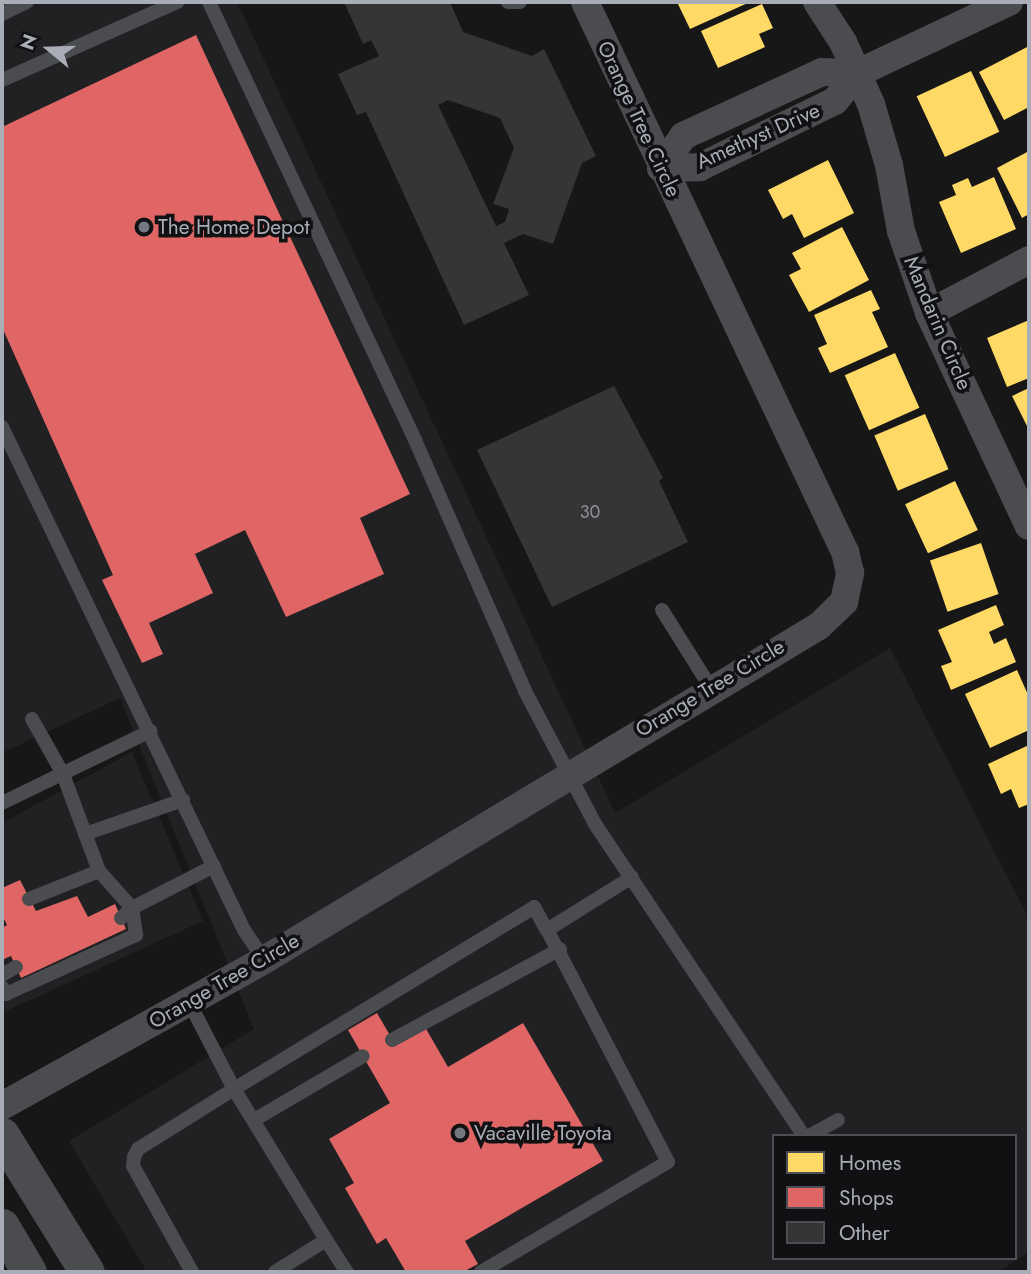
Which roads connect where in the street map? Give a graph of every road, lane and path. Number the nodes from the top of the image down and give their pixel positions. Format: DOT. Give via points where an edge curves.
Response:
graph roads {
  1 [pos="27,2"];
  2 [pos="177,2"];
  3 [pos="209,2"];
  4 [pos="508,2"];
  5 [pos="520,2"];
  6 [pos="585,2"];
  7 [pos="817,2"];
  8 [pos="1009,2"];
  9 [pos="2,14"];
  10 [pos="858,73"];
  11 [pos="2,80"];
  12 [pos="661,168"];
  13 [pos="1029,260"];
  14 [pos="929,313"];
  15 [pos="2,427"];
  16 [pos="1029,526"];
  17 [pos="662,610"];
  18 [pos="711,688"];
  19 [pos="32,719"];
  20 [pos="150,731"];
  21 [pos="568,773"];
  22 [pos="63,774"];
  23 [pos="183,800"];
  24 [pos="2,803"];
  25 [pos="85,834"];
  26 [pos="214,866"];
  27 [pos="99,871"];
  28 [pos="632,877"];
  29 [pos="30,899"];
  30 [pos="127,913"];
  31 [pos="547,930"];
  32 [pos="560,949"];
  33 [pos="264,960"];
  34 [pos="16,967"];
  35 [pos="2,975"];
  36 [pos="2,987"];
  37 [pos="189,1002"];
  38 [pos="392,1040"];
  39 [pos="363,1056"];
  40 [pos="234,1089"];
  41 [pos="2,1106"];
  42 [pos="254,1120"];
  43 [pos="838,1120"];
  44 [pos="805,1134"];
  45 [pos="810,1134"];
  46 [pos="2,1135"];
  47 [pos="2,1226"];
  48 [pos="326,1240"];
  49 [pos="29,1272"];
  50 [pos="87,1272"];
  51 [pos="192,1272"];
  52 [pos="275,1272"];
  53 [pos="346,1272"];
  54 [pos="481,1272"];
  1 -- 9 [label="lane"];
  2 -- 11 [label="lane"];
  3 -- 21 [label="lane" via="415,440 525,691"];
  4 -- 5 [label="lane"];
  6 -- 12 [label="street, Orange Tree Circle"];
  7 -- 10 [label="street, Mandarin Circle"];
  8 -- 10 [label="street, Amethyst Drive"];
  10 -- 12 [label="street, Amethyst Drive" via="822,72 683,136"];
  10 -- 14 [label="street, Mandarin Circle" via="889,164 901,230"];
  12 -- 18 [label="street, Orange Tree Circle" via="845,552 850,573 844,602 834,616"];
  13 -- 14 [label="street"];
  14 -- 16 [label="street, Mandarin Circle"];
  15 -- 20 [label="lane"];
  17 -- 18 [label="lane"];
  18 -- 21 [label="street, Orange Tree Circle"];
  19 -- 22 [label="lane"];
  20 -- 22 [label="lane"];
  20 -- 23 [label="lane"];
  21 -- 28 [label="lane"];
  21 -- 33 [label="street, Orange Tree Circle"];
  22 -- 24 [label="lane"];
  22 -- 25 [label="lane"];
  23 -- 25 [label="lane"];
  23 -- 26 [label="lane"];
  25 -- 27 [label="lane"];
  26 -- 30 [label="lane"];
  26 -- 33 [label="lane" via="244,930"];
  27 -- 29 [label="lane"];
  27 -- 30 [label="lane"];
  28 -- 31 [label="lane"];
  28 -- 44 [label="lane"];
  30 -- 36 [label="lane" via="136,935 6,994"];
  31 -- 32 [label="lane"];
  31 -- 40 [label="lane" via="534,906"];
  32 -- 38 [label="lane"];
  32 -- 54 [label="lane" via="668,1162"];
  33 -- 37 [label="street, Orange Tree Circle"];
  34 -- 35 [label="lane"];
  37 -- 40 [label="lane"];
  37 -- 41 [label="street, Orange Tree Circle"];
  39 -- 42 [label="lane"];
  40 -- 42 [label="lane"];
  40 -- 51 [label="lane" via="138,1149 134,1157 133,1166"];
  42 -- 48 [label="lane"];
  43 -- 45 [label="lane"];
  46 -- 50 [label="street"];
  47 -- 49 [label="street"];
  48 -- 52 [label="lane"];
  48 -- 53 [label="lane"];
}
